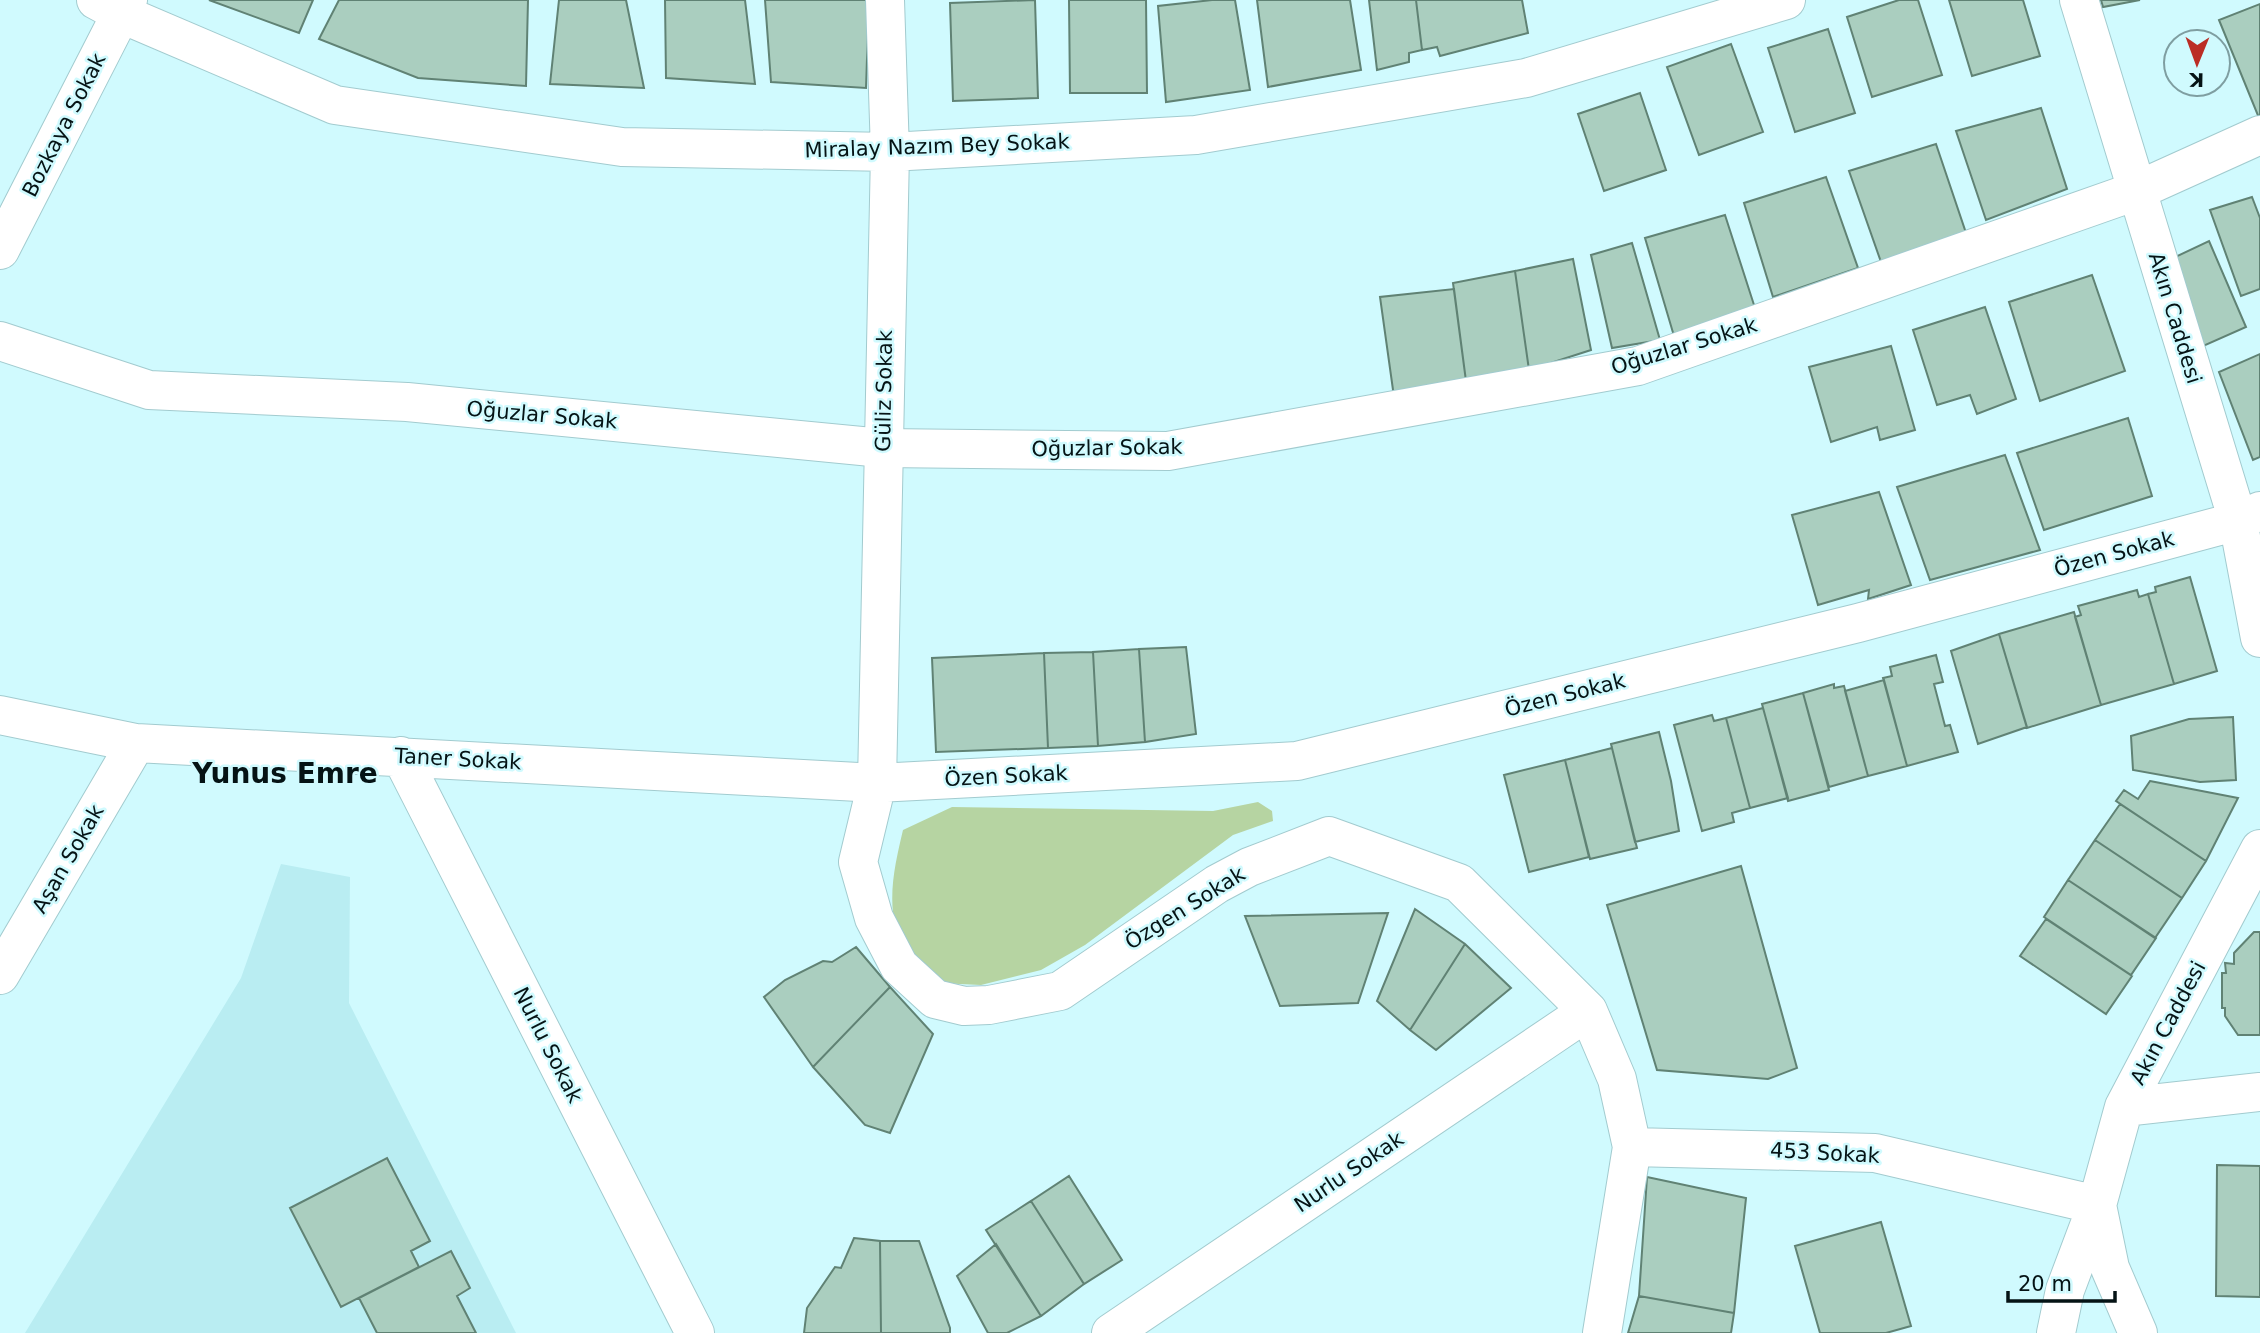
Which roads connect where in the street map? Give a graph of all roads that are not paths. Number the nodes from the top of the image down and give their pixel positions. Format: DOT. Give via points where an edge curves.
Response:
graph roads {
  1 [pos="885,0"];
  2 [pos="1786,0"];
  3 [pos="2079,0"];
  4 [pos="115,5"];
  5 [pos="2260,135"];
  6 [pos="890,152"];
  7 [pos="2136,191"];
  8 [pos="0,250"];
  9 [pos="0,341"];
  10 [pos="882,447"];
  11 [pos="2249,516"];
  12 [pos="2260,638"];
  13 [pos="0,715"];
  14 [pos="136,743"];
  15 [pos="401,756"];
  16 [pos="877,783"];
  17 [pos="2260,849"];
  18 [pos="0,975"];
  19 [pos="1588,1011"];
  20 [pos="2260,1092"];
  21 [pos="2124,1107"];
  22 [pos="1632,1147"];
  23 [pos="2097,1205"];
  24 [pos="695,1333"];
  25 [pos="1111,1333"];
  26 [pos="1602,1333"];
  27 [pos="2056,1333"];
  28 [pos="2138,1333"];
  1 -- 6 [label="street, Güliz Sokak"];
  2 -- 6 [label="street, Miralay Nazım Bey Sokak" via="1526,78 1196,135"];
  3 -- 7 [label="street, Akın Caddesi"];
  4 -- 6 [label="street, Miralay Nazım Bey Sokak" via="335,105 622,148"];
  4 -- 8 [label="street, Bozkaya Sokak"];
  5 -- 7 [label="street, Oğuzlar Sokak"];
  6 -- 10 [label="street, Güliz Sokak"];
  7 -- 10 [label="street, Oğuzlar Sokak" via="1638,366 1168,451"];
  7 -- 11 [label="street, Akın Caddesi"];
  9 -- 10 [label="street, Oğuzlar Sokak" via="149,390 407,402"];
  10 -- 16 [label="street, Güliz Sokak"];
  11 -- 12 [label="street, Akın Caddesi"];
  11 -- 16 [label="street, Özen Sokak" via="1858,623 1297,761"];
  13 -- 14 [label="street, Taner Sokak"];
  14 -- 15 [label="street, Taner Sokak"];
  14 -- 18 [label="street, Aşan Sokak"];
  15 -- 16 [label="street, Taner Sokak"];
  15 -- 24 [label="street, Nurlu Sokak"];
  16 -- 19 [label="street, Özgen Sokak" via="858,862 874,918 899,966 935,999 964,1006 989,1005 1060,990 1217,884 1329,836 1458,883"];
  17 -- 21 [label="street, Akın Caddesi"];
  19 -- 22 [label="street, Özgen Sokak" via="1617,1079"];
  19 -- 25 [label="street, Nurlu Sokak"];
  20 -- 21 [label="street"];
  21 -- 23 [label="street, Akın Caddesi"];
  22 -- 23 [label="street, 453 Sokak" via="1875,1153"];
  22 -- 26 [label="street, Özgen Sokak"];
  23 -- 27 [label="street, Akın Caddesi" via="2065,1290"];
  23 -- 28 [label="street, Akın Caddesi" via="2110,1268"];
}
